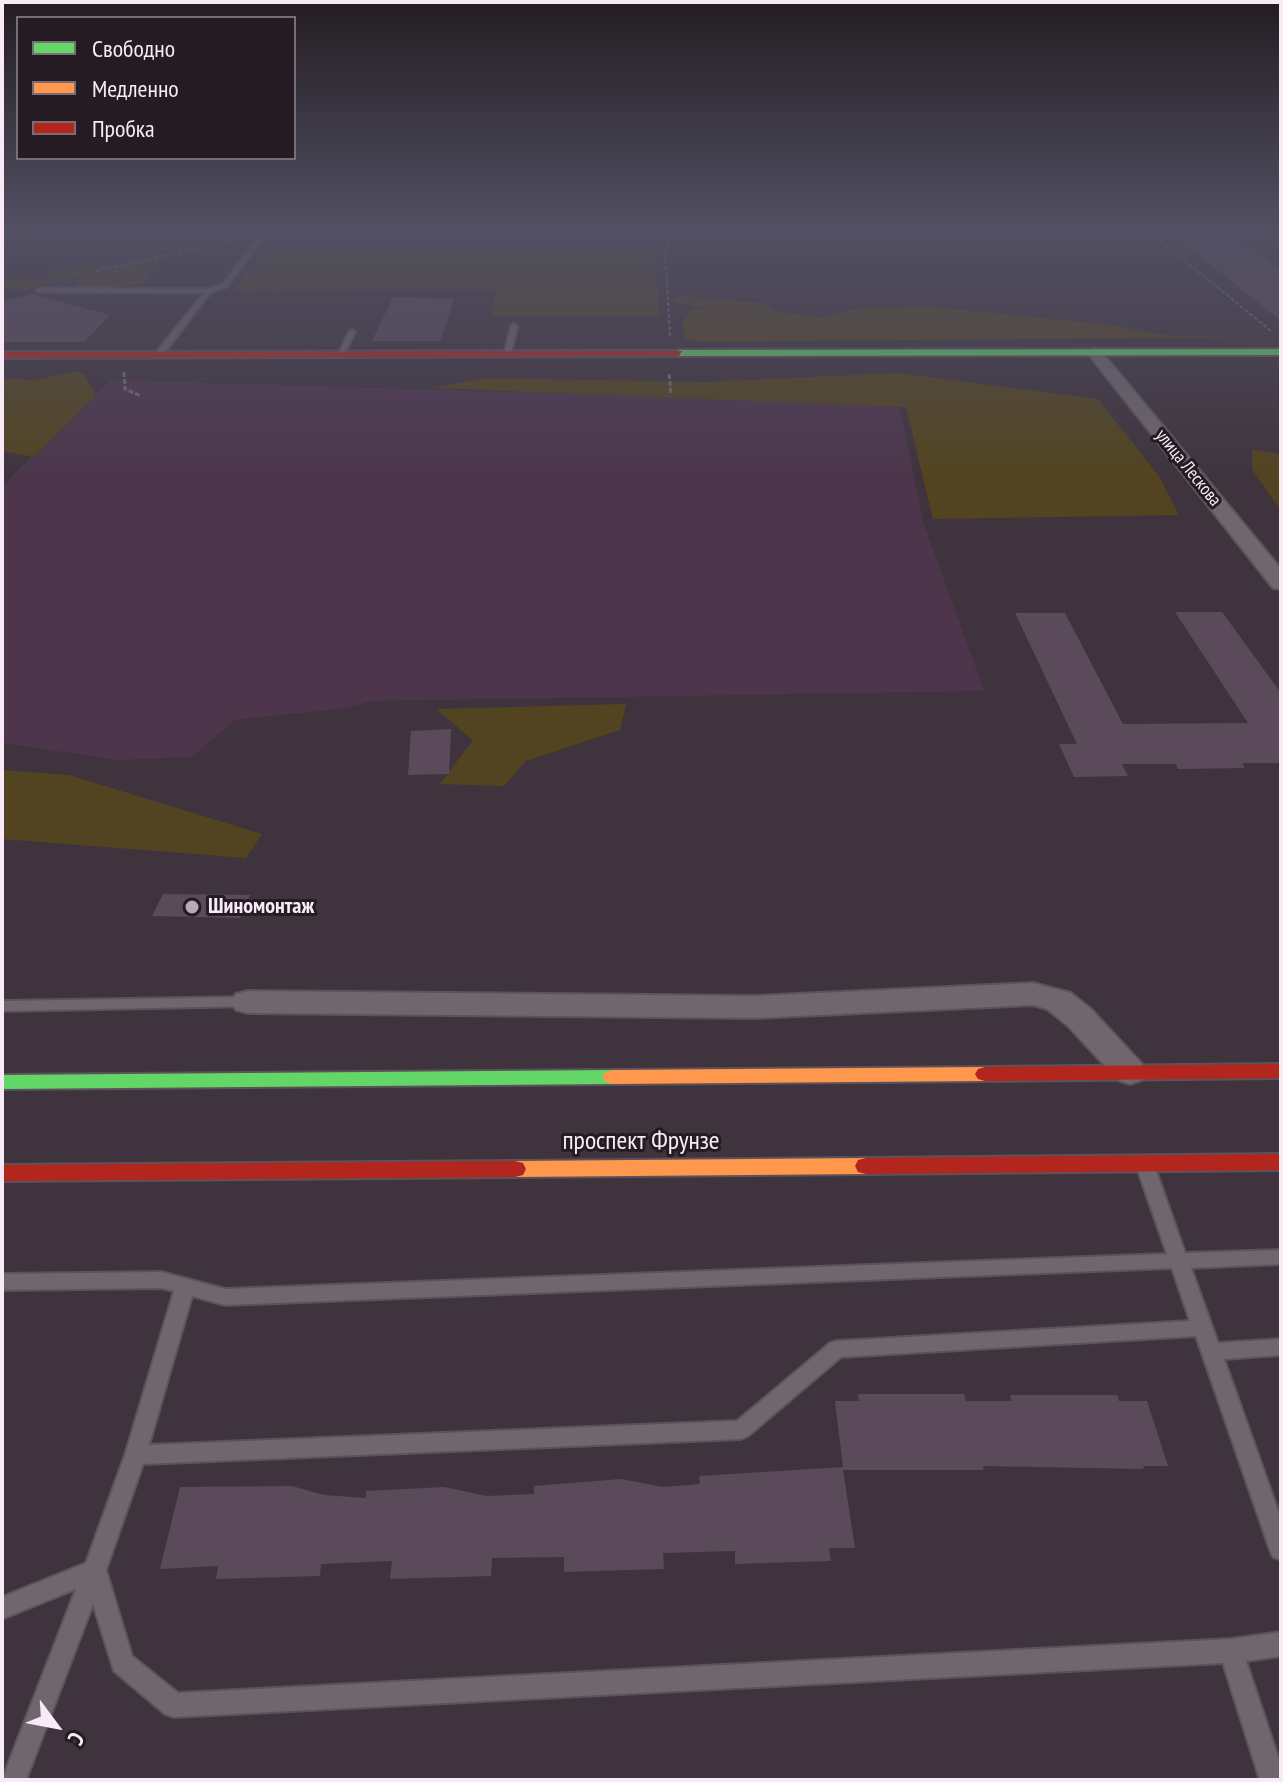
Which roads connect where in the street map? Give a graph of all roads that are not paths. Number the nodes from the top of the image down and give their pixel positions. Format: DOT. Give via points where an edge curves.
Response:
graph roads {
  1 [pos="191,313"];
  2 [pos="514,326"];
  3 [pos="352,332"];
  4 [pos="1279,344"];
  5 [pos="1095,353"];
  6 [pos="507,354"];
  7 [pos="2,355"];
  8 [pos="158,355"];
  9 [pos="340,355"];
  10 [pos="1281,583"];
  11 [pos="248,1002"];
  12 [pos="2,1006"];
  13 [pos="1281,1071"];
  14 [pos="1130,1072"];
  15 [pos="2,1082"];
  16 [pos="1281,1162"];
  17 [pos="1145,1163"];
  18 [pos="2,1173"];
  19 [pos="1281,1257"];
  20 [pos="1179,1260"];
  21 [pos="2,1282"];
  22 [pos="185,1286"];
  23 [pos="1203,1328"];
  24 [pos="1281,1347"];
  25 [pos="1211,1352"];
  26 [pos="136,1455"];
  27 [pos="1281,1550"];
  28 [pos="95,1570"];
  29 [pos="2,1608"];
  30 [pos="1281,1644"];
  31 [pos="1231,1651"];
  32 [pos="13,1780"];
  33 [pos="1273,1780"];
  1 -- 8 [label="lane"];
  2 -- 6 [label="lane"];
  3 -- 9 [label="lane"];
  4 -- 5 [label="street"];
  5 -- 6 [label="street"];
  5 -- 10 [label="street, улица Лескова"];
  6 -- 9 [label="street"];
  7 -- 8 [label="street"];
  8 -- 9 [label="street"];
  11 -- 12 [label="lane"];
  11 -- 14 [label="street" via="755,1007 1033,994 1059,1001"];
  13 -- 14 [label="street"];
  14 -- 15 [label="street"];
  16 -- 17 [label="street, проспект Фрунзе"];
  17 -- 18 [label="street, проспект Фрунзе"];
  17 -- 20 [label="lane"];
  19 -- 20 [label="lane"];
  20 -- 22 [label="lane" via="225,1297"];
  20 -- 23 [label="lane"];
  21 -- 22 [label="lane" via="161,1280"];
  22 -- 26 [label="lane"];
  23 -- 25 [label="lane"];
  23 -- 26 [label="lane" via="837,1349 741,1430"];
  24 -- 25 [label="lane"];
  25 -- 27 [label="lane"];
  26 -- 28 [label="lane"];
  28 -- 29 [label="lane"];
  28 -- 31 [label="lane" via="122,1663 174,1705"];
  28 -- 32 [label="lane"];
  30 -- 31 [label="lane"];
  31 -- 33 [label="lane"];
}
